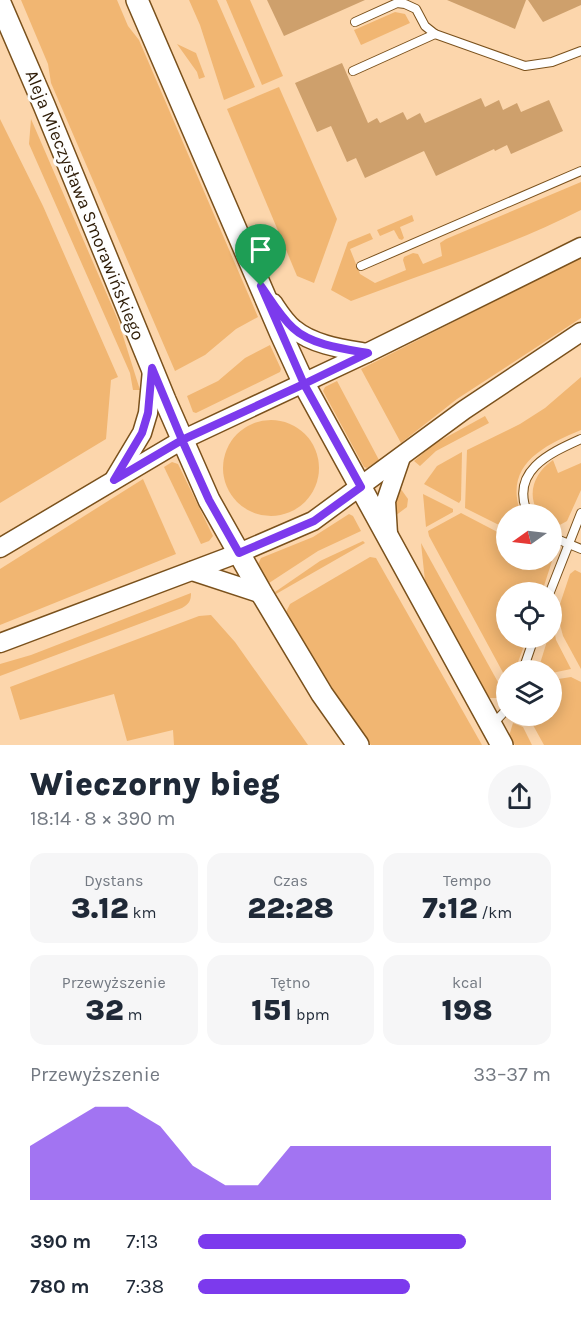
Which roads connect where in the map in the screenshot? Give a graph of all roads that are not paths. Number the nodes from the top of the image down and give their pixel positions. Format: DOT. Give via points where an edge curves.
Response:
graph roads {
  1 [pos="137,0"];
  2 [pos="0,3"];
  3 [pos="355,22"];
  4 [pos="435,34"];
  5 [pos="581,51"];
  6 [pos="353,71"];
  7 [pos="581,171"];
  8 [pos="581,247"];
  9 [pos="361,266"];
  10 [pos="261,286"];
  11 [pos="581,332"];
  12 [pos="368,353"];
  13 [pos="152,368"];
  14 [pos="304,384"];
  15 [pos="182,440"];
  16 [pos="581,440"];
  17 [pos="401,457"];
  18 [pos="114,480"];
  19 [pos="361,487"];
  20 [pos="526,504"];
  21 [pos="581,513"];
  22 [pos="389,539"];
  23 [pos="562,541"];
  24 [pos="568,544"];
  25 [pos="0,548"];
  26 [pos="581,549"];
  27 [pos="239,553"];
  28 [pos="192,571"];
  29 [pos="554,582"];
  30 [pos="262,594"];
  31 [pos="0,643"];
  32 [pos="496,721"];
  33 [pos="491,726"];
  34 [pos="358,745"];
  35 [pos="502,745"];
  1 -- 10 [label="main road"];
  2 -- 13 [label="main road, Aleja Mieczysława Smorawińskiego"];
  3 -- 4 [label="lane" via="397,3 405,4 416,9 425,26"];
  4 -- 5 [label="lane" via="525,66 552,62"];
  4 -- 6 [label="lane"];
  7 -- 9 [label="lane"];
  8 -- 12 [label="street"];
  10 -- 12 [label="street" via="294,329 316,340"];
  10 -- 14 [label="main road"];
  11 -- 17 [label="street"];
  12 -- 14 [label="street"];
  13 -- 15 [label="main road, Aleja Mieczysława Smorawińskiego"];
  13 -- 18 [label="street" via="142,433"];
  14 -- 15 [label="street"];
  14 -- 19 [label="main road"];
  15 -- 18 [label="street"];
  15 -- 27 [label="main road, Aleja Mieczysława Smorawińskiego"];
  16 -- 20 [label="lane" via="550,454 534,467 525,488"];
  17 -- 19 [label="street"];
  17 -- 22 [label="street" via="386,501"];
  18 -- 25 [label="street"];
  19 -- 22 [label="main road"];
  19 -- 27 [label="street" via="314,521"];
  21 -- 24 [label="lane"];
  22 -- 33 [label="main road"];
  23 -- 24 [label="lane"];
  24 -- 26 [label="lane"];
  24 -- 29 [label="lane"];
  27 -- 28 [label="street"];
  27 -- 30 [label="main road"];
  28 -- 30 [label="street"];
  28 -- 31 [label="street"];
  30 -- 34 [label="main road" via="322,694"];
  32 -- 33 [label="lane"];
  33 -- 35 [label="main road"];
}
